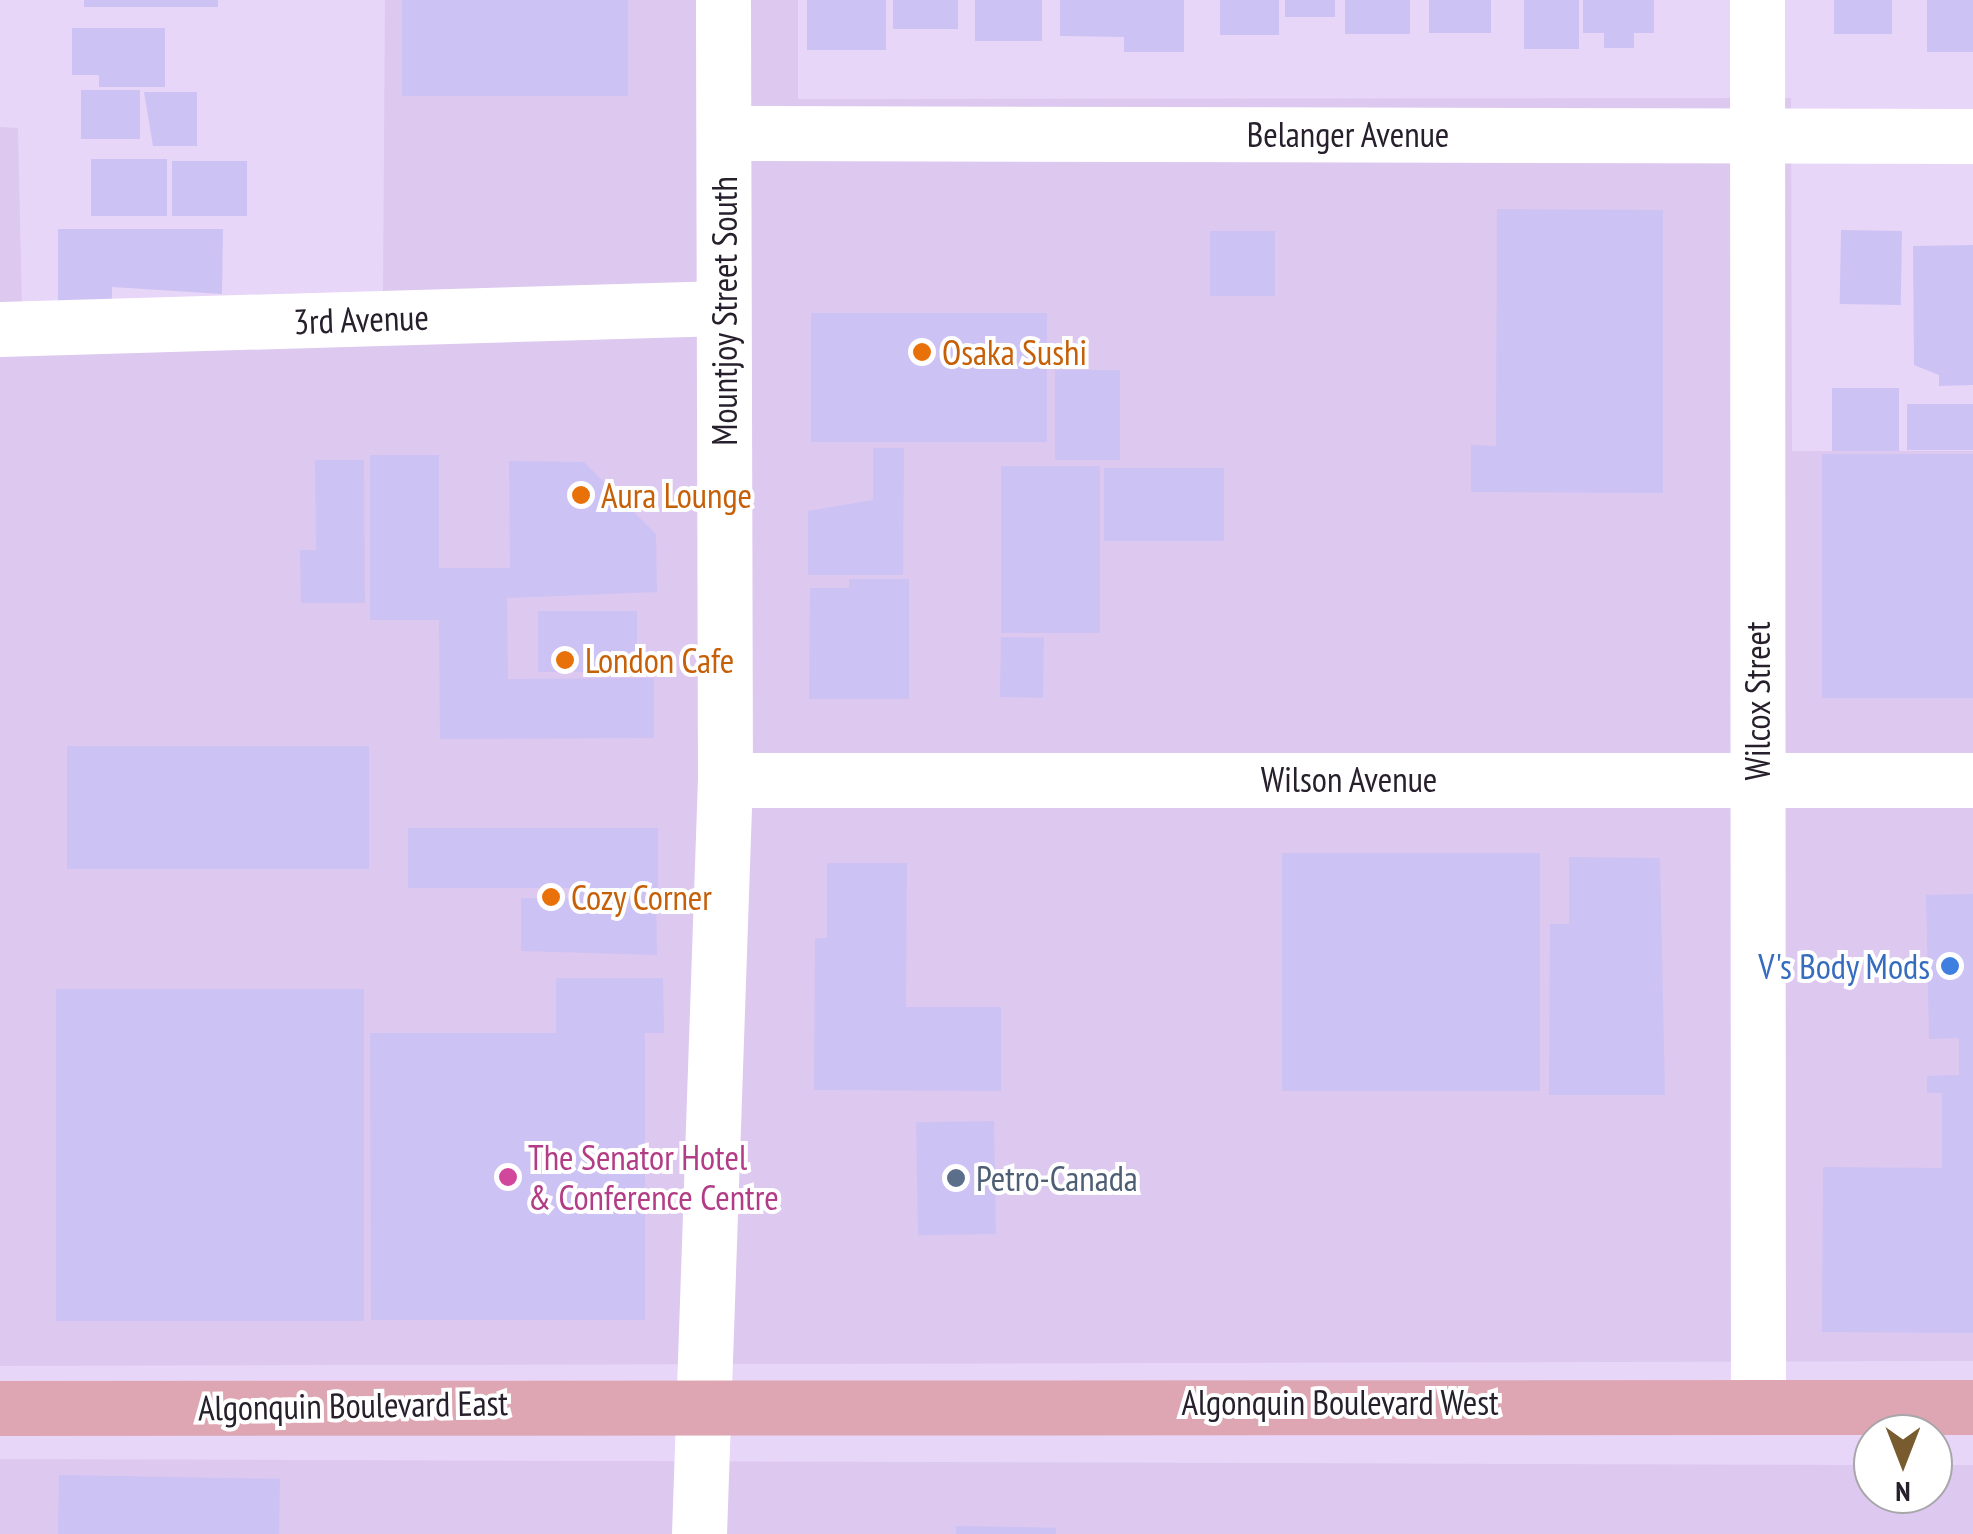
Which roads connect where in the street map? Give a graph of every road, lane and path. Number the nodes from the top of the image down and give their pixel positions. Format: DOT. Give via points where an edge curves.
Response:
graph roads {
  1 [pos="724,0"];
  2 [pos="1756,0"];
  3 [pos="724,133"];
  4 [pos="1757,135"];
  5 [pos="1973,136"];
  6 [pos="723,308"];
  7 [pos="0,329"];
  8 [pos="1757,779"];
  9 [pos="725,780"];
  10 [pos="1973,780"];
  11 [pos="707,1402"];
  12 [pos="1758,1402"];
  13 [pos="1973,1407"];
  14 [pos="0,1408"];
  15 [pos="698,1534"];
  1 -- 3 [label="street, Mountjoy Street South"];
  2 -- 4 [label="street, Wilcox Street"];
  3 -- 4 [label="street, Belanger Avenue"];
  3 -- 6 [label="street, Mountjoy Street South"];
  4 -- 5 [label="street, Belanger Avenue"];
  4 -- 8 [label="street, Wilcox Street"];
  6 -- 7 [label="street, 3rd Avenue"];
  6 -- 9 [label="street, Mountjoy Street South"];
  8 -- 9 [label="street, Wilson Avenue"];
  8 -- 10 [label="street, Wilson Avenue"];
  8 -- 12 [label="street, Wilcox Street"];
  9 -- 11 [label="street, Mountjoy Street South"];
  11 -- 12 [label="main road, Algonquin Boulevard West"];
  11 -- 14 [label="main road, Algonquin Boulevard East"];
  11 -- 15 [label="street, Mountjoy Street South"];
  12 -- 13 [label="main road, Algonquin Boulevard West"];
}
